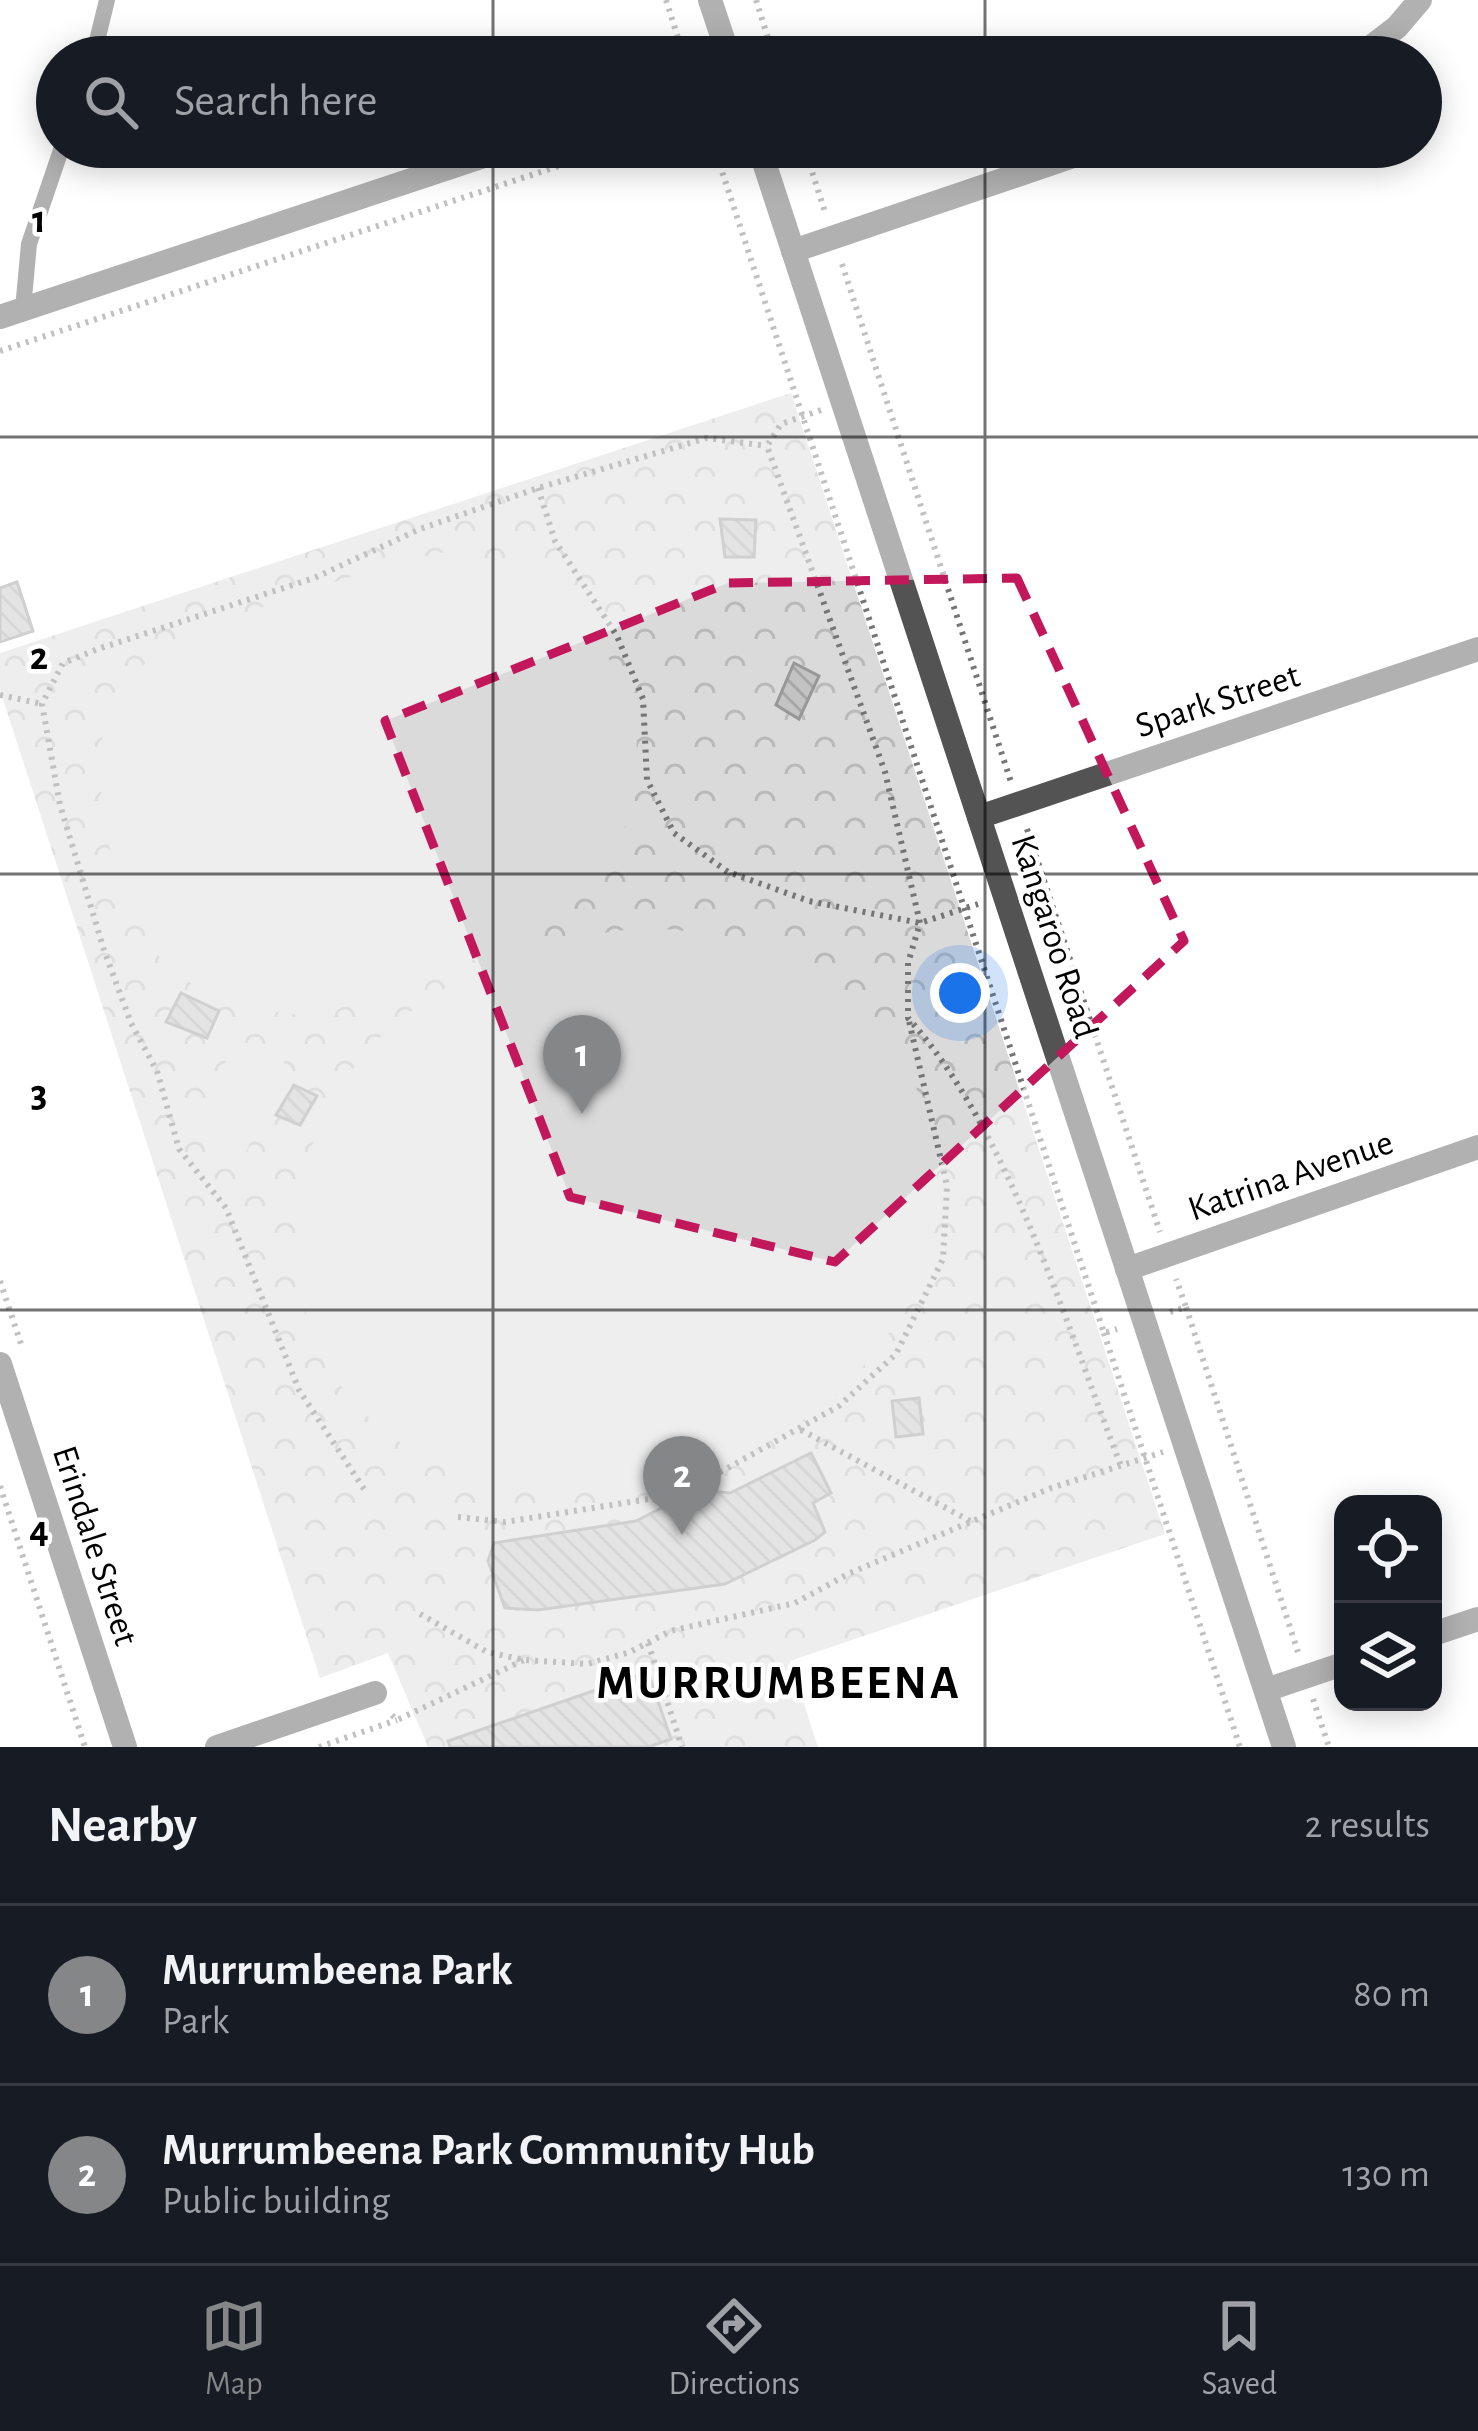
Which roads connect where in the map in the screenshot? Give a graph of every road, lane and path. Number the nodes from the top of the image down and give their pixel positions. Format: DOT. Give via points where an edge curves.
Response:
graph roads {
  1 [pos="107,0"];
  2 [pos="666,0"];
  3 [pos="710,0"];
  4 [pos="756,0"];
  5 [pos="1420,0"];
  6 [pos="98,36"];
  7 [pos="678,36"];
  8 [pos="722,36"];
  9 [pos="767,36"];
  10 [pos="1385,36"];
  11 [pos="55,168"];
  12 [pos="448,168"];
  13 [pos="553,168"];
  14 [pos="722,168"];
  15 [pos="766,168"];
  16 [pos="811,168"];
  17 [pos="1038,168"];
  18 [pos="833,237"];
  19 [pos="793,251"];
  20 [pos="11,313"];
  21 [pos="0,351"];
  22 [pos="842,403"];
  23 [pos="803,416"];
  24 [pos="766,446"];
  25 [pos="538,488"];
  26 [pos="1478,650"];
  27 [pos="0,695"];
  28 [pos="43,704"];
  29 [pos="1018,803"];
  30 [pos="979,817"];
  31 [pos="1004,895"];
  32 [pos="964,908"];
  33 [pos="920,923"];
  34 [pos="908,1018"];
  35 [pos="1478,1147"];
  36 [pos="1168,1255"];
  37 [pos="1127,1269"];
  38 [pos="1186,1307"];
  39 [pos="1144,1320"];
  40 [pos="1104,1333"];
  41 [pos="0,1364"];
  42 [pos="800,1429"];
  43 [pos="1185,1446"];
  44 [pos="1144,1458"];
  45 [pos="1121,1466"];
  46 [pos="0,1486"];
  47 [pos="364,1489"];
  48 [pos="458,1517"];
  49 [pos="972,1522"];
  50 [pos="420,1614"];
  51 [pos="1478,1619"];
  52 [pos="1442,1631"];
  53 [pos="648,1643"];
  54 [pos="524,1660"];
  55 [pos="1334,1667"];
  56 [pos="1306,1677"];
  57 [pos="1266,1690"];
  58 [pos="375,1693"];
  59 [pos="397,1720"];
  60 [pos="85,1747"];
  61 [pos="125,1747"];
  62 [pos="217,1747"];
  63 [pos="319,1747"];
  64 [pos="682,1747"];
  65 [pos="1240,1747"];
  66 [pos="1284,1747"];
  67 [pos="1329,1747"];
  1 -- 6 [label="lane"];
  2 -- 7 [label="path"];
  3 -- 8 [label="street"];
  4 -- 9 [label="path"];
  5 -- 10 [label="street"];
  11 -- 20 [label="lane"];
  12 -- 20 [label="street"];
  13 -- 21 [label="path"];
  14 -- 23 [label="path"];
  15 -- 19 [label="street, Kangaroo Road"];
  16 -- 18 [label="path"];
  17 -- 18 [label="street"];
  18 -- 19 [label="street"];
  18 -- 29 [label="path"];
  19 -- 22 [label="street, Kangaroo Road"];
  22 -- 23 [label="path"];
  22 -- 30 [label="street, Kangaroo Road"];
  23 -- 24 [label="path" via="781,424"];
  23 -- 32 [label="path"];
  24 -- 25 [label="path" via="707,438"];
  24 -- 33 [label="path" via="885,772"];
  25 -- 28 [label="path" via="419,529 314,578 63,663"];
  25 -- 33 [label="path" via="555,541 617,635 643,699 646,780 674,833 728,872 788,894"];
  26 -- 29 [label="street, Spark Street"];
  27 -- 28 [label="path"];
  28 -- 47 [label="path" via="60,805 178,1149 226,1208 298,1390"];
  29 -- 30 [label="street, Spark Street"];
  29 -- 36 [label="path"];
  30 -- 31 [label="street, Kangaroo Road"];
  31 -- 32 [label="path"];
  31 -- 37 [label="street, Kangaroo Road"];
  32 -- 33 [label="path"];
  32 -- 40 [label="path"];
  33 -- 34 [label="path" via="908,963"];
  34 -- 42 [label="path" via="947,1186 943,1259 896,1354"];
  34 -- 45 [label="path" via="936,1049 983,1130"];
  35 -- 36 [label="street, Katrina Avenue"];
  36 -- 37 [label="street, Katrina Avenue"];
  36 -- 38 [label="path"];
  37 -- 39 [label="street, Kangaroo Road"];
  38 -- 39 [label="path"];
  38 -- 56 [label="path"];
  39 -- 40 [label="path"];
  39 -- 43 [label="street, Kangaroo Road"];
  40 -- 44 [label="path"];
  41 -- 61 [label="street, Erindale Street"];
  42 -- 48 [label="path" via="681,1494 505,1522"];
  42 -- 49 [label="path"];
  43 -- 44 [label="path"];
  43 -- 57 [label="street, Kangaroo Road"];
  44 -- 45 [label="path"];
  44 -- 65 [label="path"];
  45 -- 49 [label="path"];
  46 -- 60 [label="path"];
  49 -- 53 [label="path" via="794,1603"];
  50 -- 54 [label="path" via="473,1646"];
  51 -- 52 [label="street"];
  53 -- 54 [label="path" via="589,1664"];
  53 -- 64 [label="path"];
  54 -- 59 [label="path"];
  55 -- 56 [label="street"];
  56 -- 57 [label="street"];
  56 -- 67 [label="path"];
  57 -- 66 [label="street, Kangaroo Road"];
  58 -- 59 [label="path"];
  58 -- 62 [label="street"];
  59 -- 63 [label="path"];
}
